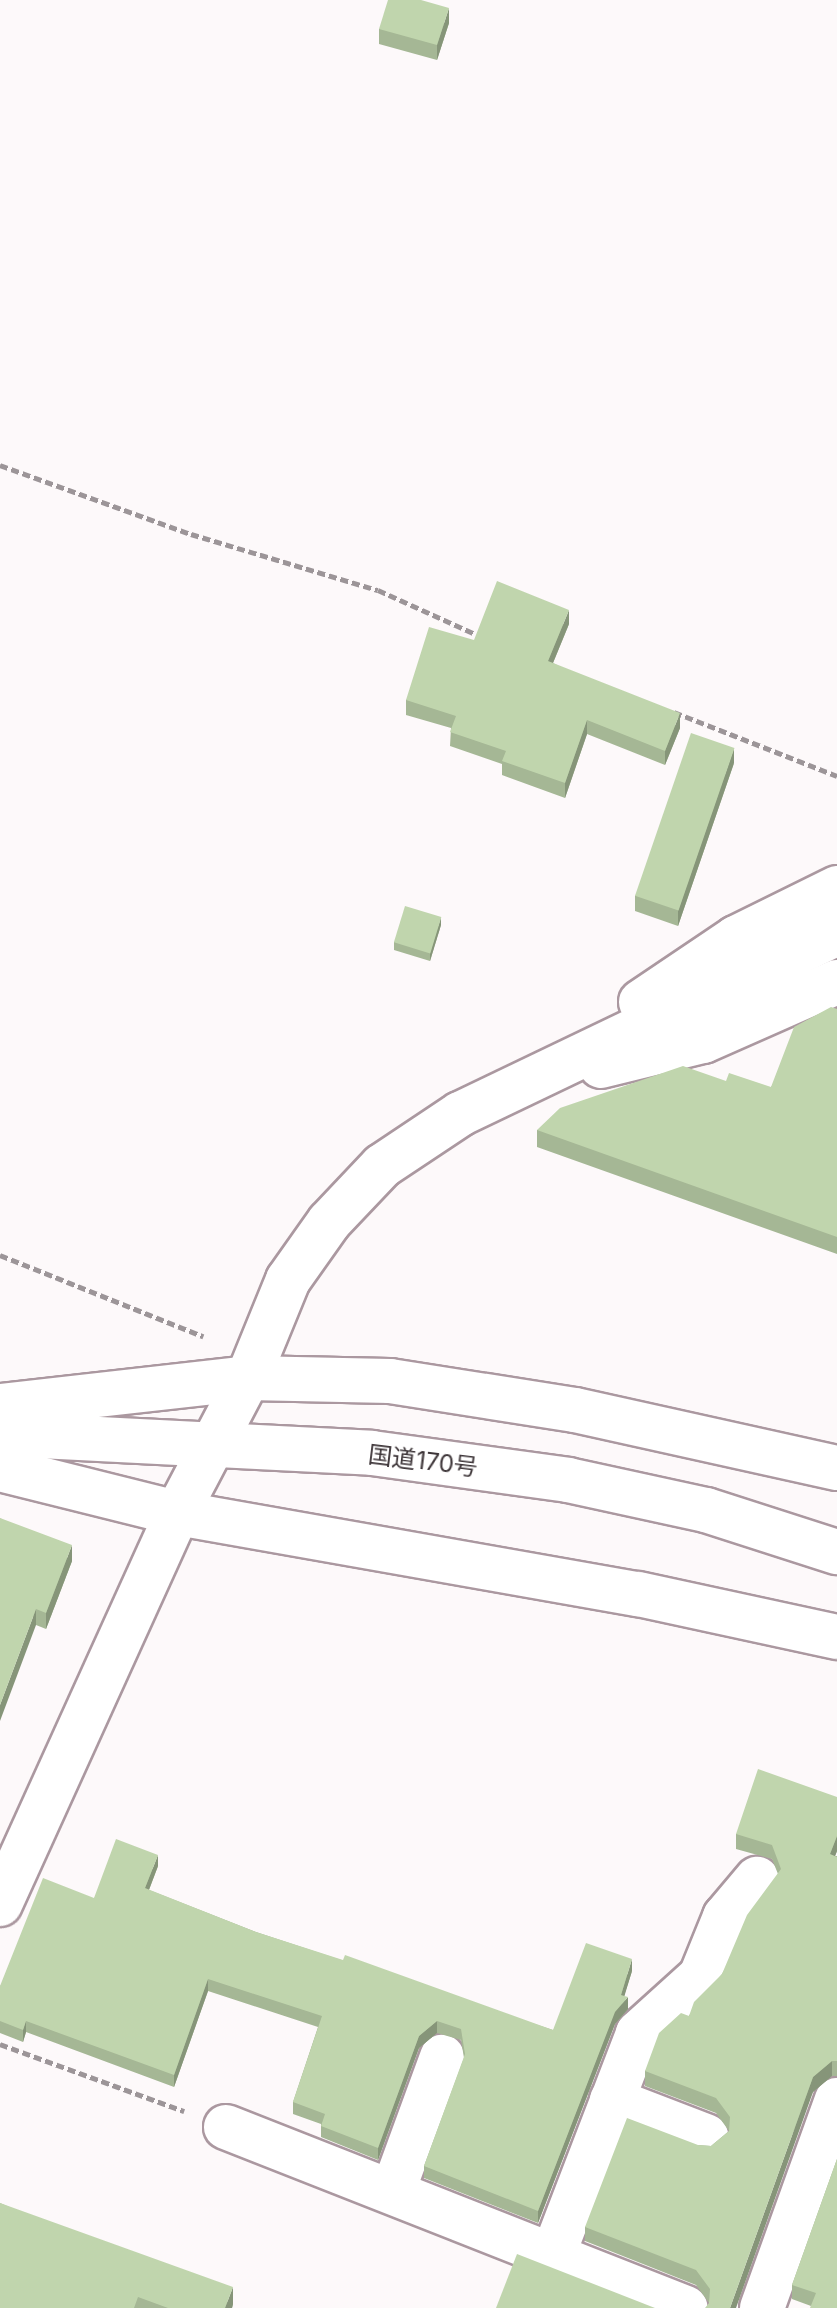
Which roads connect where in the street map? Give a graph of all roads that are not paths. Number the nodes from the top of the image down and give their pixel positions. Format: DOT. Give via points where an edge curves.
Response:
graph roads {
  1 [pos="837,888"];
  2 [pos="837,933"];
  3 [pos="837,982"];
  4 [pos="517,1086"];
  5 [pos="252,1368"];
  6 [pos="0,1406"];
  7 [pos="0,1434"];
  8 [pos="210,1443"];
  9 [pos="837,1468"];
  10 [pos="0,1469"];
  11 [pos="177,1513"];
  12 [pos="837,1552"];
  13 [pos="837,1637"];
  14 [pos="757,1879"];
  15 [pos="0,1904"];
  16 [pos="442,2057"];
  17 [pos="612,2100"];
  18 [pos="837,2100"];
  19 [pos="226,2127"];
  20 [pos="706,2136"];
  21 [pos="393,2191"];
  22 [pos="553,2255"];
  23 [pos="686,2308"];
  24 [pos="762,2308"];
  1 -- 4 [label="main road" via="736,938"];
  2 -- 4 [label="main road"];
  3 -- 4 [label="main road" via="703,1041"];
  4 -- 5 [label="main road" via="460,1114 371,1177 329,1222 288,1280"];
  5 -- 6 [label="main road"];
  5 -- 8 [label="main road"];
  5 -- 9 [label="main road" via="390,1381 575,1410"];
  7 -- 8 [label="main road, 国道170号"];
  8 -- 11 [label="main road"];
  8 -- 12 [label="main road, 国道170号" via="372,1453 568,1480 706,1510"];
  10 -- 11 [label="main road"];
  11 -- 13 [label="main road" via="638,1594"];
  11 -- 15 [label="main road"];
  14 -- 17 [label="main road" via="725,1917 701,1976 638,2033"];
  16 -- 21 [label="main road"];
  17 -- 20 [label="main road"];
  17 -- 22 [label="main road"];
  18 -- 24 [label="main road"];
  19 -- 21 [label="main road"];
  21 -- 22 [label="main road"];
  22 -- 23 [label="main road"];
}
